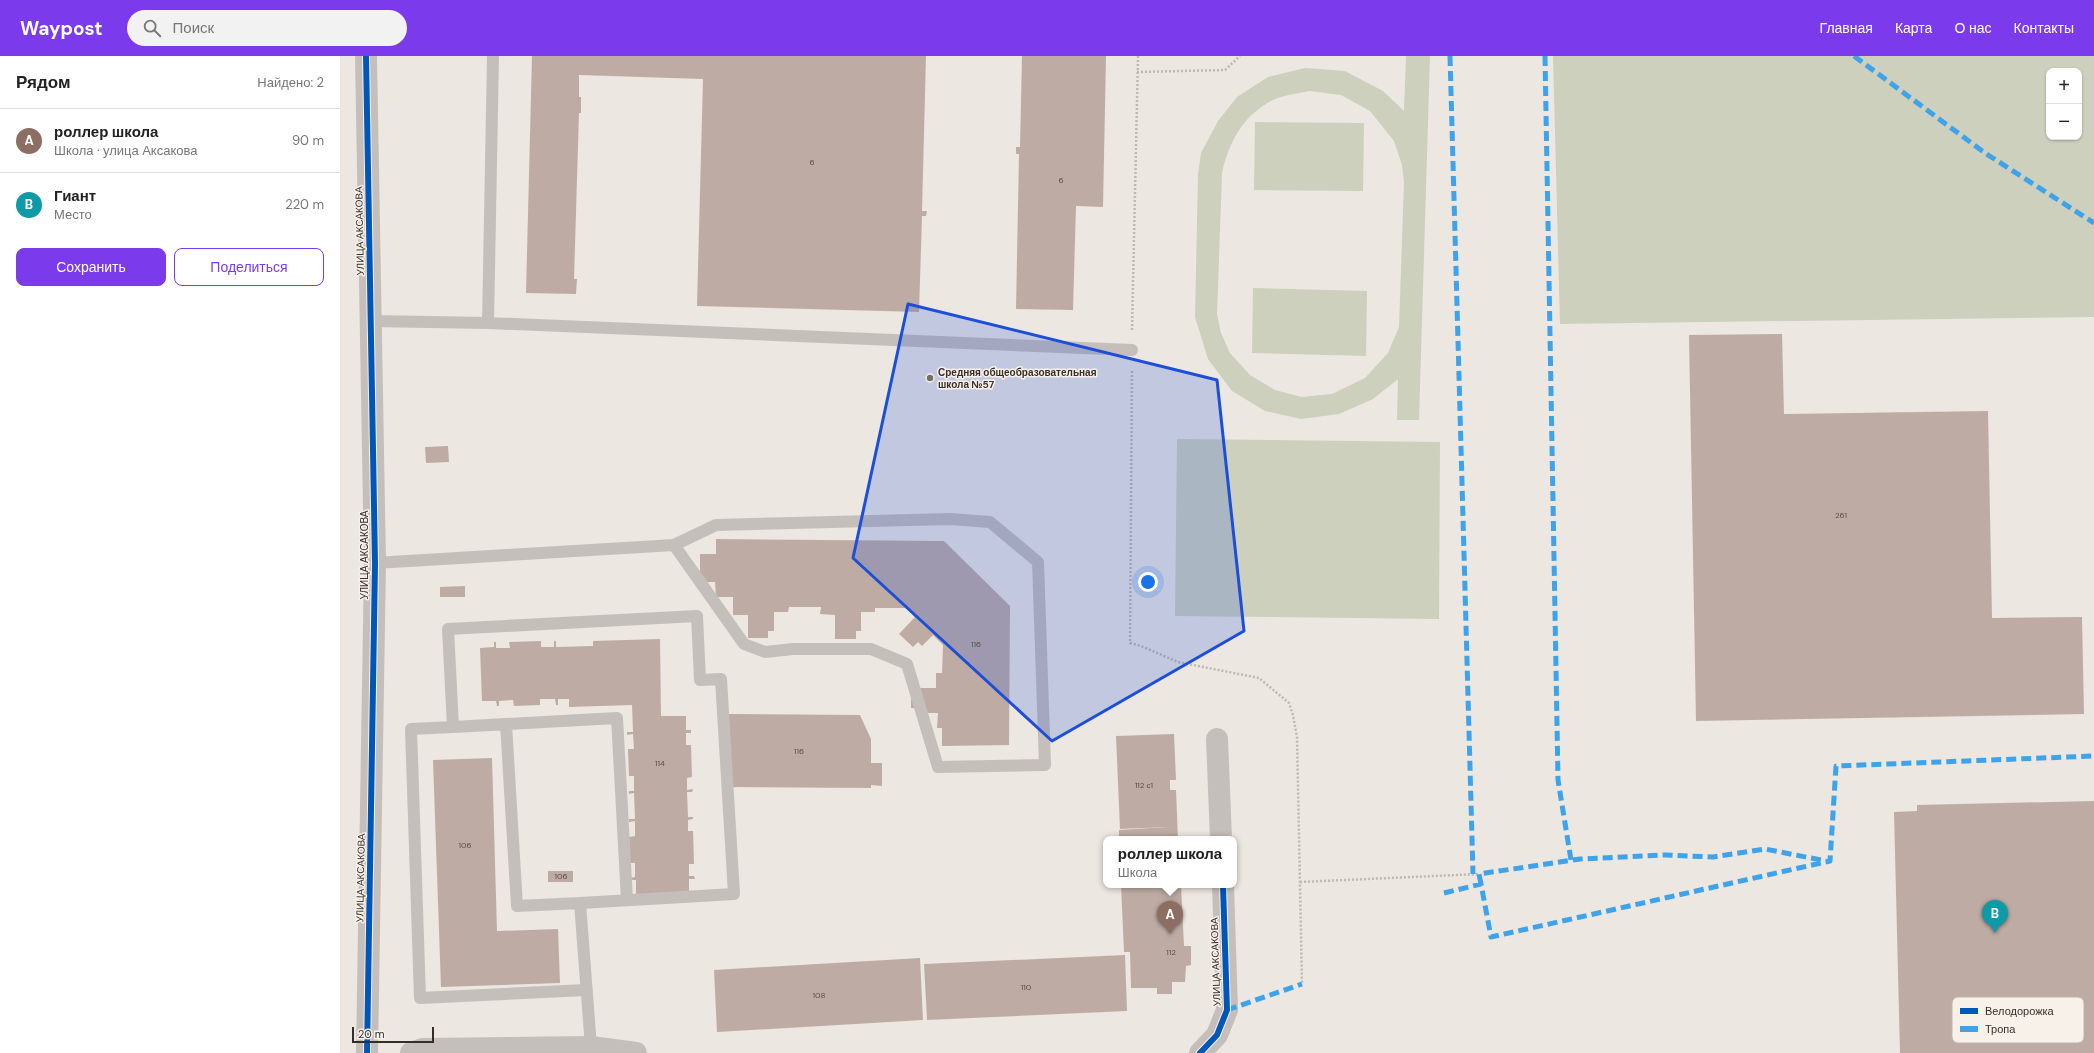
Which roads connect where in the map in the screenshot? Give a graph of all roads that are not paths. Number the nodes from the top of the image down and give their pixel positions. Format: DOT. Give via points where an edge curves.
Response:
graph roads {
  1 [pos="366,56"];
  2 [pos="493,56"];
  3 [pos="371,321"];
  4 [pos="488,323"];
  5 [pos="1132,350"];
  6 [pos="674,545"];
  7 [pos="375,563"];
  8 [pos="506,724"];
  9 [pos="453,727"];
  10 [pos="1217,739"];
  11 [pos="1221,836"];
  12 [pos="1223,888"];
  13 [pos="627,900"];
  14 [pos="580,903"];
  15 [pos="585,990"];
  16 [pos="591,1048"];
  17 [pos="367,1053"];
  18 [pos="411,1053"];
  19 [pos="636,1053"];
  20 [pos="1200,1053"];
  1 -- 3 [label="street, УЛИЦА АКСАКОВА"];
  2 -- 4 [label="lane"];
  3 -- 4 [label="lane"];
  3 -- 7 [label="street, УЛИЦА АКСАКОВА"];
  4 -- 5 [label="lane"];
  6 -- 6 [label="lane" via="716,525 950,519 990,522 1038,562 1045,765 938,768 906,664 871,649 793,649 765,652 744,644"];
  6 -- 7 [label="lane"];
  7 -- 17 [label="street, УЛИЦА АКСАКОВА"];
  8 -- 9 [label="lane"];
  8 -- 13 [label="lane" via="616,718"];
  8 -- 14 [label="lane" via="517,906"];
  9 -- 13 [label="lane" via="448,630 697,616 700,680 721,679 734,894"];
  9 -- 15 [label="lane" via="411,729 420,998"];
  10 -- 11 [label="street"];
  12 -- 20 [label="street, УЛИЦА АКСАКОВА" via="1227,1010 1217,1035"];
  13 -- 14 [label="lane"];
  14 -- 15 [label="lane"];
  15 -- 16 [label="lane"];
  16 -- 18 [label="street" via="423,1049"];
  16 -- 19 [label="street"];
}
